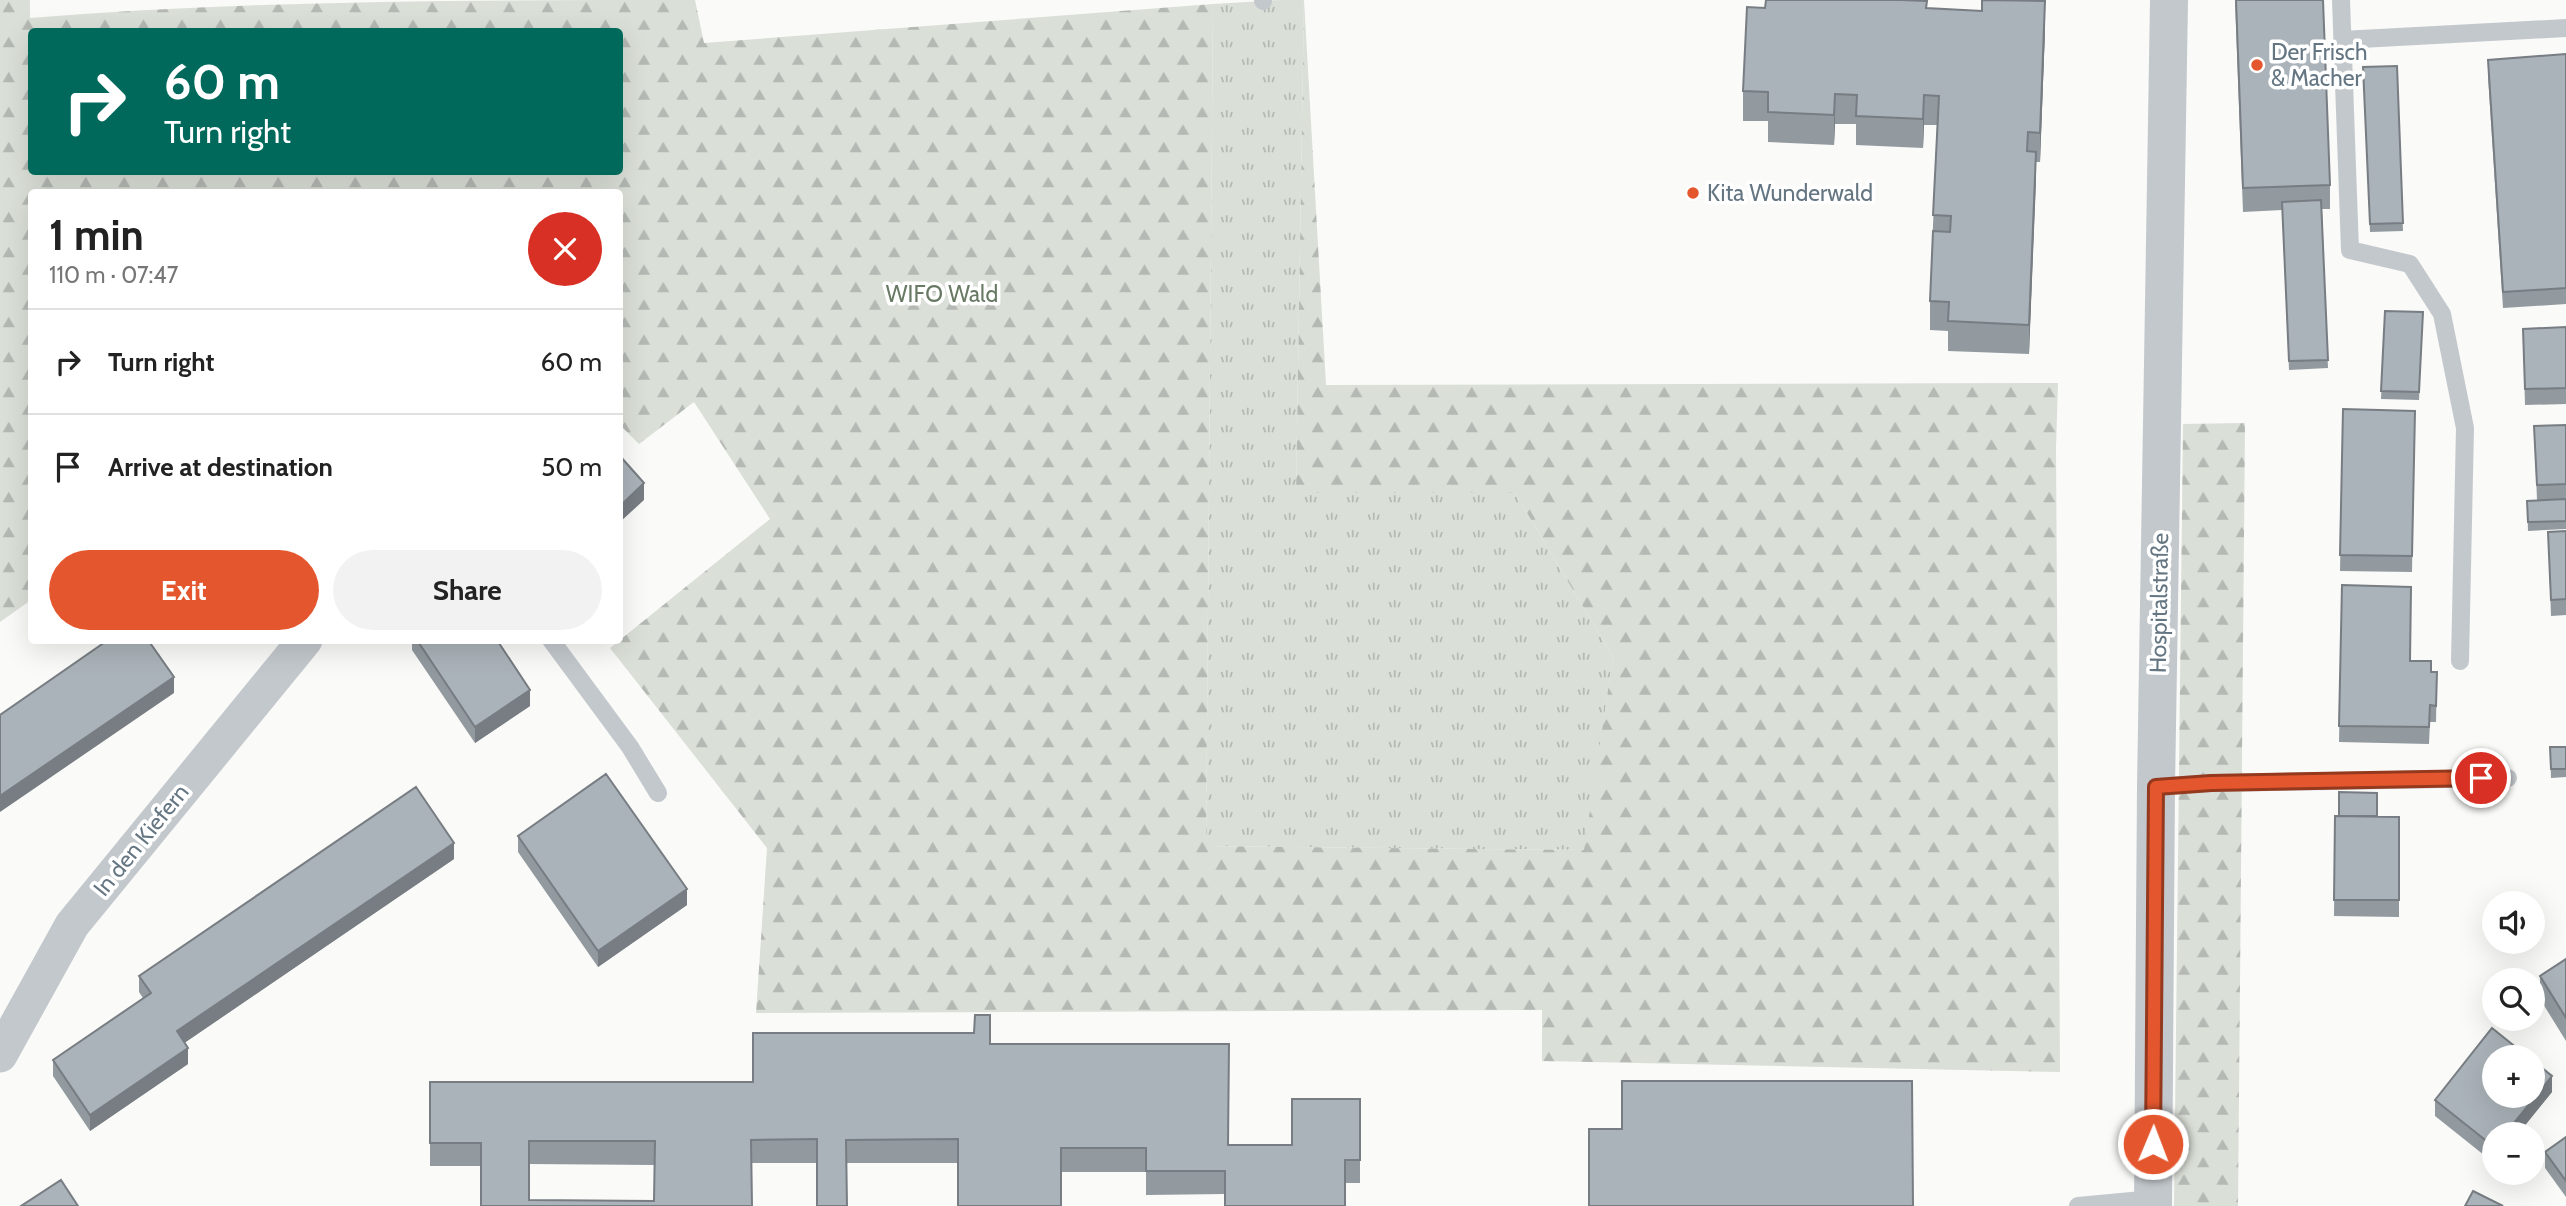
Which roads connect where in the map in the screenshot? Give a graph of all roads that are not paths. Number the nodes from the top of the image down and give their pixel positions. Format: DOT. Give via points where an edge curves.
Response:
graph roads {
  1 [pos="2169,0"];
  2 [pos="2341,0"];
  3 [pos="2566,27"];
  4 [pos="2342,40"];
  5 [pos="302,644"];
  6 [pos="554,644"];
  7 [pos="2460,661"];
  8 [pos="2508,778"];
  9 [pos="2156,787"];
  10 [pos="658,793"];
  11 [pos="0,1055"];
  12 [pos="2153,1203"];
  13 [pos="2078,1206"];
  1 -- 9 [label="street, Hospitalstraße"];
  2 -- 4 [label="lane"];
  3 -- 4 [label="lane"];
  4 -- 7 [label="lane" via="2350,250 2410,264 2442,314 2465,428"];
  5 -- 11 [label="street, In den Kiefern" via="72,925"];
  6 -- 10 [label="lane"];
  8 -- 9 [label="lane"];
  9 -- 12 [label="street, Hospitalstraße"];
  12 -- 13 [label="lane"];
}
